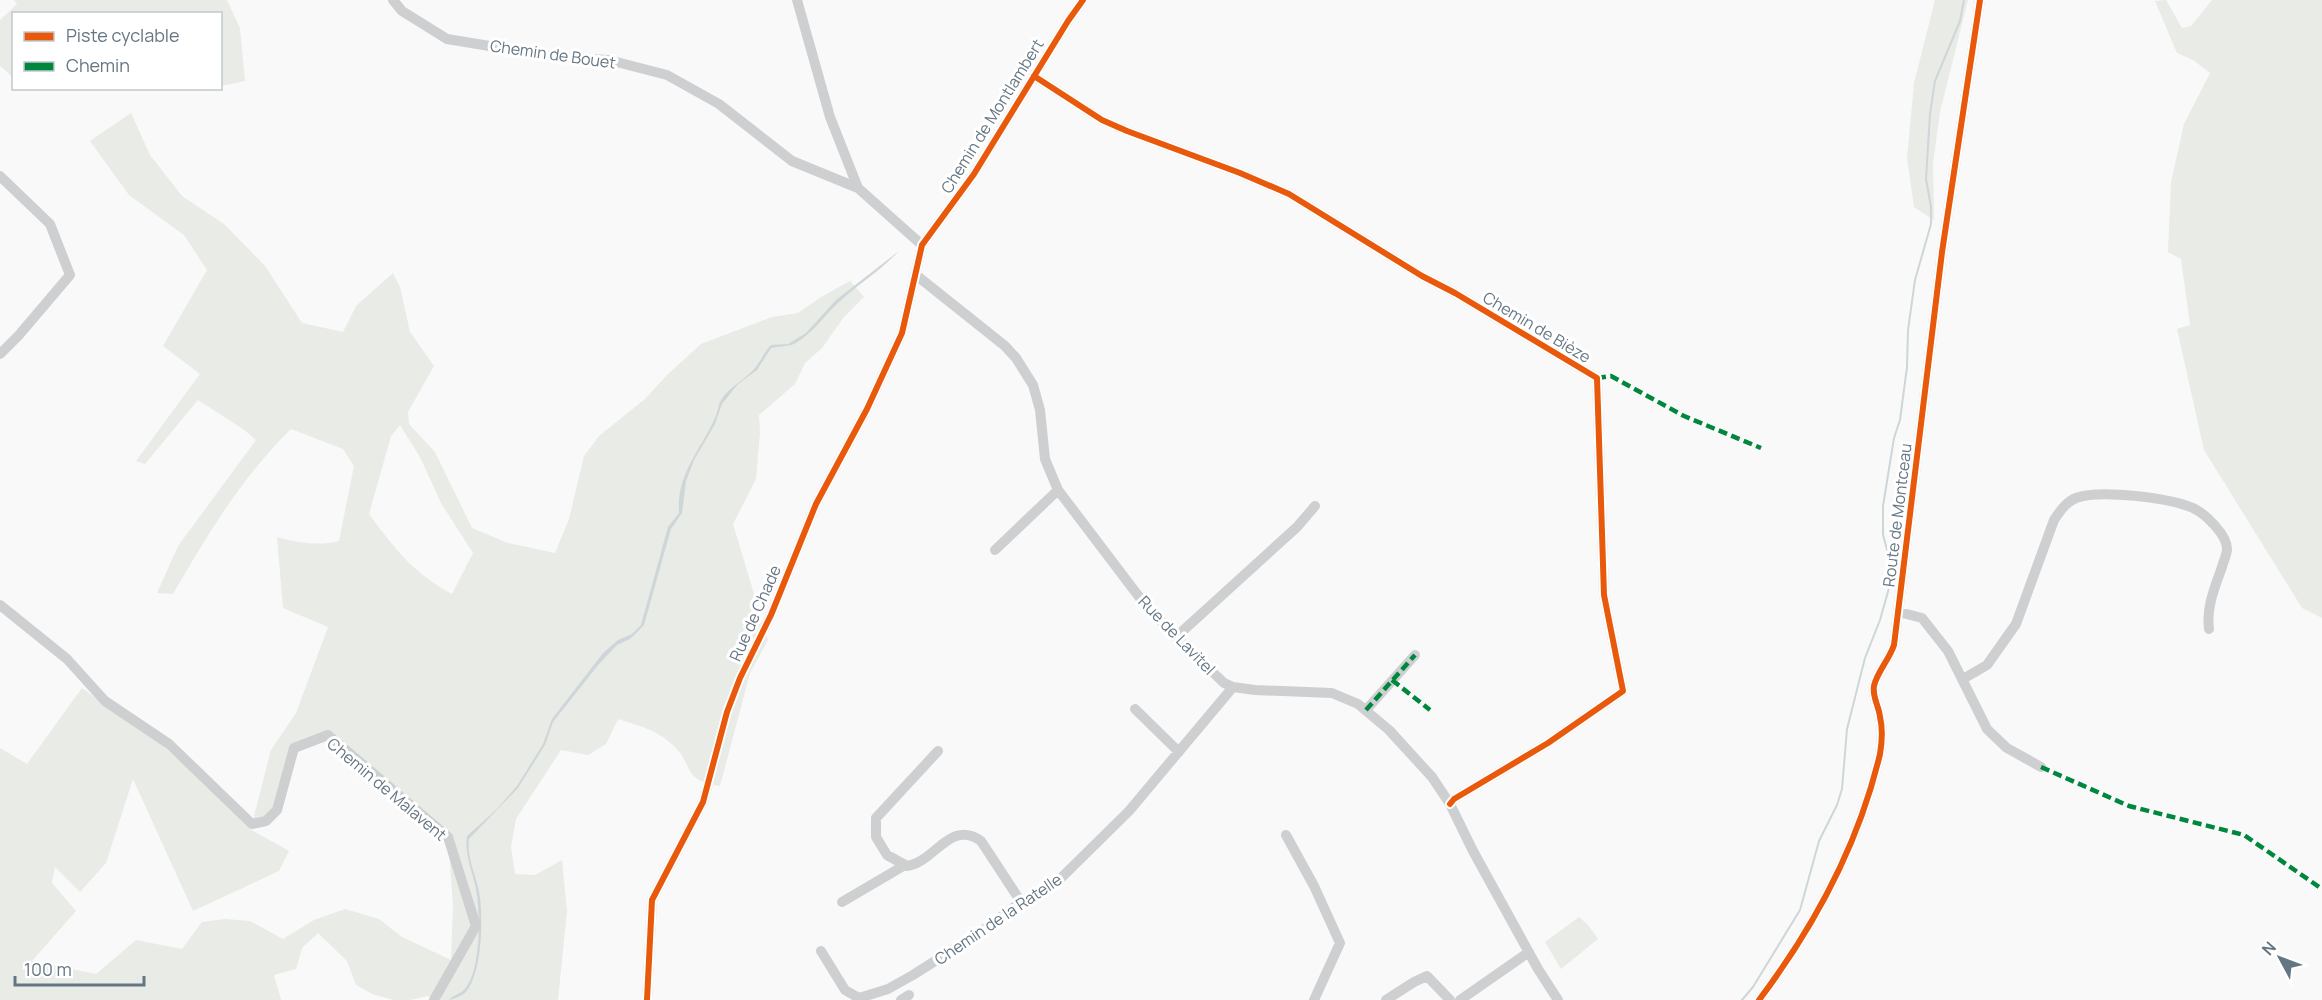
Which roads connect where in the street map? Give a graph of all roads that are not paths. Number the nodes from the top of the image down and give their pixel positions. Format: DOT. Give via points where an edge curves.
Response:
graph roads {
  1 [pos="393,0"];
  2 [pos="797,0"];
  3 [pos="1083,0"];
  4 [pos="1980,0"];
  5 [pos="1034,76"];
  6 [pos="0,176"];
  7 [pos="858,188"];
  8 [pos="922,245"];
  9 [pos="916,275"];
  10 [pos="0,354"];
  11 [pos="1058,490"];
  12 [pos="1315,506"];
  13 [pos="995,550"];
  14 [pos="0,605"];
  15 [pos="1899,612"];
  16 [pos="2209,629"];
  17 [pos="1176,637"];
  18 [pos="1415,655"];
  19 [pos="1963,679"];
  20 [pos="1233,687"];
  21 [pos="1135,709"];
  22 [pos="1366,710"];
  23 [pos="938,751"];
  24 [pos="1179,752"];
  25 [pos="2041,767"];
  26 [pos="1450,804"];
  27 [pos="1286,835"];
  28 [pos="905,864"];
  29 [pos="842,902"];
  30 [pos="1021,902"];
  31 [pos="821,951"];
  32 [pos="1528,952"];
  33 [pos="434,1000"];
  34 [pos="647,1000"];
  35 [pos="1314,1000"];
  36 [pos="1386,1000"];
  37 [pos="1450,1000"];
  38 [pos="1460,1000"];
  39 [pos="1558,1000"];
  40 [pos="1759,1000"];
  1 -- 7 [label="street, Chemin de Bouet" via="402,11 447,39 557,57 609,60 667,75 719,104 792,161"];
  2 -- 7 [label="street" via="830,117"];
  3 -- 5 [label="street, Chemin de Montlambert"];
  4 -- 15 [label="street, Route de Montceau" via="1942,252"];
  5 -- 8 [label="street, Chemin de Montlambert" via="974,174"];
  5 -- 26 [label="street, Chemin de Bièze" via="1102,120 1289,194 1597,378 1604,594 1623,692"];
  6 -- 10 [label="street" via="50,224 70,274"];
  7 -- 8 [label="street, Chemin de Bouet"];
  8 -- 9 [label="street, Rue de Chade"];
  9 -- 11 [label="street, Rue de Lavitel" via="1016,358 1033,384 1045,459"];
  9 -- 34 [label="street, Rue de Chade" via="902,333 816,504 727,712 703,802 652,900"];
  11 -- 13 [label="street"];
  11 -- 17 [label="street, Rue de Lavitel" via="1143,602"];
  12 -- 17 [label="street"];
  14 -- 33 [label="street, Chemin de Malavent" via="67,659 105,701 169,744 252,824 266,821 277,810 294,748 328,735 448,837 476,927"];
  15 -- 19 [label="street" via="1922,618 1948,651"];
  15 -- 40 [label="street, Route de Montceau" via="1890,658 1874,687 1882,740 1863,812 1833,882 1798,945"];
  16 -- 19 [label="street" via="2207,614 2227,549 2223,536 2203,515 2195,509 2149,498 2075,498 2054,520 2016,624 1987,665"];
  17 -- 20 [label="street, Rue de Lavitel"];
  18 -- 22 [label="street"];
  19 -- 25 [label="street" via="1987,729 2007,748"];
  20 -- 22 [label="street" via="1332,693"];
  20 -- 24 [label="street, Chemin de la Ratelle"];
  21 -- 24 [label="street"];
  22 -- 26 [label="street" via="1411,753"];
  23 -- 28 [label="street" via="876,818 876,837 887,855"];
  24 -- 30 [label="street, Chemin de la Ratelle" via="1110,832 1058,881"];
  26 -- 32 [label="street"];
  27 -- 35 [label="street" via="1340,943"];
  28 -- 29 [label="street"];
  28 -- 30 [label="street" via="913,865 953,837 973,835 981,841"];
  30 -- 31 [label="street, Chemin de la Ratelle" via="913,975 888,989 859,998 845,990"];
  32 -- 38 [label="street"];
  32 -- 39 [label="street"];
  36 -- 37 [label="street" via="1427,976"];
}
